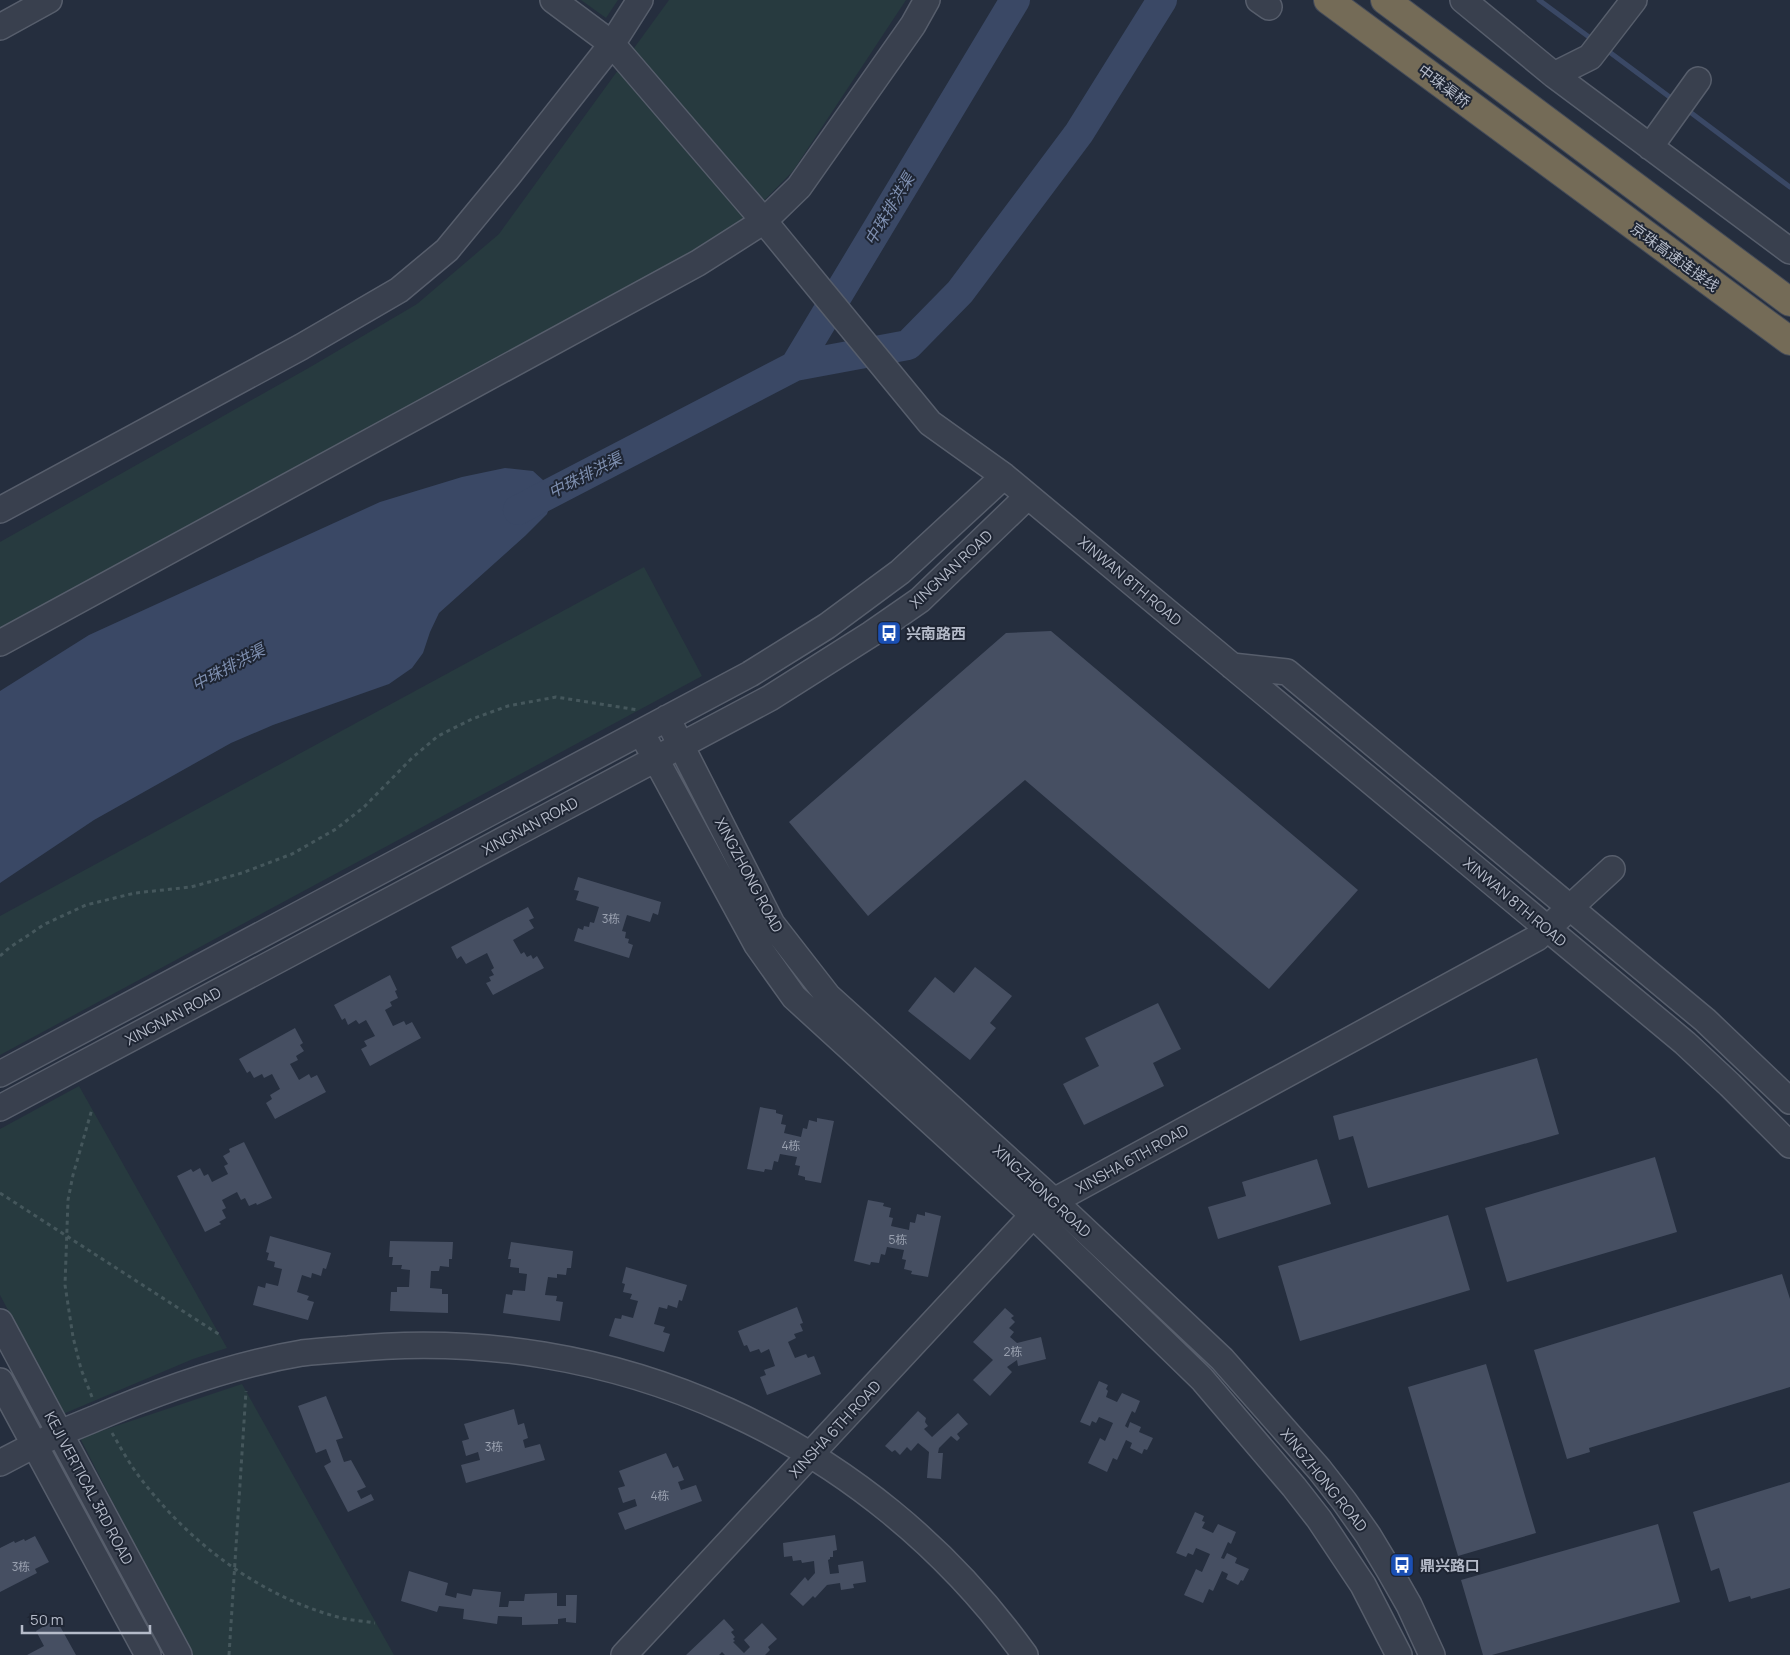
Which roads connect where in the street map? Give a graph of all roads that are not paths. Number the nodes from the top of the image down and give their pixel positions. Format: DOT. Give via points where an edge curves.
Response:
graph roads {
  1 [pos="49,0"];
  2 [pos="553,0"];
  3 [pos="640,0"];
  4 [pos="927,0"];
  5 [pos="1328,0"];
  6 [pos="1385,0"];
  7 [pos="1463,0"];
  8 [pos="1634,0"];
  9 [pos="0,27"];
  10 [pos="612,44"];
  11 [pos="1590,57"];
  12 [pos="1554,75"];
  13 [pos="1698,80"];
  14 [pos="1596,107"];
  15 [pos="1650,147"];
  16 [pos="1560,172"];
  17 [pos="764,221"];
  18 [pos="1790,251"];
  19 [pos="1790,302"];
  20 [pos="1790,341"];
  21 [pos="1004,476"];
  22 [pos="1028,496"];
  23 [pos="0,510"];
  24 [pos="0,643"];
  25 [pos="1232,666"];
  26 [pos="667,718"];
  27 [pos="640,721"];
  28 [pos="681,746"];
  29 [pos="656,759"];
  30 [pos="1612,869"];
  31 [pos="1570,908"];
  32 [pos="1547,929"];
  33 [pos="0,1074"];
  34 [pos="1790,1101"];
  35 [pos="0,1108"];
  36 [pos="1790,1145"];
  37 [pos="1054,1201"];
  38 [pos="1033,1215"];
  39 [pos="0,1322"];
  40 [pos="0,1381"];
  41 [pos="60,1433"];
  42 [pos="34,1444"];
  43 [pos="811,1455"];
  44 [pos="0,1463"];
  45 [pos="148,1655"];
  46 [pos="179,1655"];
  47 [pos="624,1655"];
  48 [pos="1025,1655"];
  49 [pos="1399,1655"];
  50 [pos="1432,1655"];
  1 -- 9 [label="street"];
  2 -- 10 [label="street, XINWAN 8TH ROAD"];
  3 -- 10 [label="street"];
  4 -- 17 [label="street" via="913,25 798,187"];
  5 -- 16 [label="highway, 中珠渠桥"];
  6 -- 19 [label="highway"];
  7 -- 12 [label="street"];
  8 -- 11 [label="street"];
  10 -- 17 [label="street, XINWAN 8TH ROAD"];
  10 -- 23 [label="street" via="447,250 399,290 293,352"];
  11 -- 12 [label="street"];
  11 -- 14 [label="street" via="1589,83"];
  12 -- 14 [label="street"];
  13 -- 15 [label="street"];
  14 -- 15 [label="street"];
  15 -- 18 [label="street"];
  16 -- 20 [label="highway, 京珠高速连接线"];
  17 -- 21 [label="street, XINWAN 8TH ROAD" via="930,423"];
  17 -- 24 [label="street" via="698,263"];
  21 -- 22 [label="street, XINWAN 8TH ROAD"];
  21 -- 26 [label="street, XINGNAN ROAD" via="900,572 857,605 789,651"];
  22 -- 25 [label="street, XINWAN 8TH ROAD"];
  22 -- 28 [label="street, XINGNAN ROAD" via="920,600 804,677"];
  25 -- 31 [label="street, XINWAN 8TH ROAD" via="1287,672"];
  25 -- 32 [label="street, XINWAN 8TH ROAD"];
  26 -- 27 [label="street, XINGNAN ROAD"];
  26 -- 28 [label="street, XINGZHONG ROAD"];
  27 -- 29 [label="street, XINGZHONG ROAD"];
  27 -- 33 [label="street, XINGNAN ROAD"];
  28 -- 29 [label="street, XINGNAN ROAD"];
  28 -- 37 [label="street, XINGZHONG ROAD" via="772,924 828,996"];
  29 -- 35 [label="street, XINGNAN ROAD"];
  29 -- 38 [label="street, XINGZHONG ROAD" via="757,945 794,997"];
  30 -- 31 [label="street, XINSHA 6TH ROAD"];
  31 -- 32 [label="street, XINSHA 6TH ROAD"];
  31 -- 34 [label="street, XINWAN 8TH ROAD" via="1705,1020"];
  32 -- 36 [label="street, XINWAN 8TH ROAD" via="1685,1043"];
  32 -- 37 [label="street, XINSHA 6TH ROAD" via="1537,938"];
  37 -- 38 [label="street, XINSHA 6TH ROAD"];
  37 -- 50 [label="street, XINGZHONG ROAD" via="1222,1359 1318,1469 1368,1535 1409,1606"];
  38 -- 43 [label="street, XINSHA 6TH ROAD"];
  38 -- 49 [label="street, XINGZHONG ROAD" via="1202,1379 1294,1488 1363,1585"];
  39 -- 41 [label="street, KEJI VERTICAL 3RD ROAD"];
  40 -- 42 [label="street, KEJI VERTICAL 3RD ROAD"];
  41 -- 42 [label="street"];
  41 -- 43 [label="street" via="130,1403 215,1373 303,1353 392,1344 482,1346 570,1358 657,1382 740,1415"];
  41 -- 46 [label="street, KEJI VERTICAL 3RD ROAD"];
  42 -- 44 [label="street"];
  42 -- 45 [label="street, KEJI VERTICAL 3RD ROAD"];
  43 -- 47 [label="street, XINSHA 6TH ROAD"];
  43 -- 48 [label="street" via="867,1492 933,1549 993,1613"];
}
